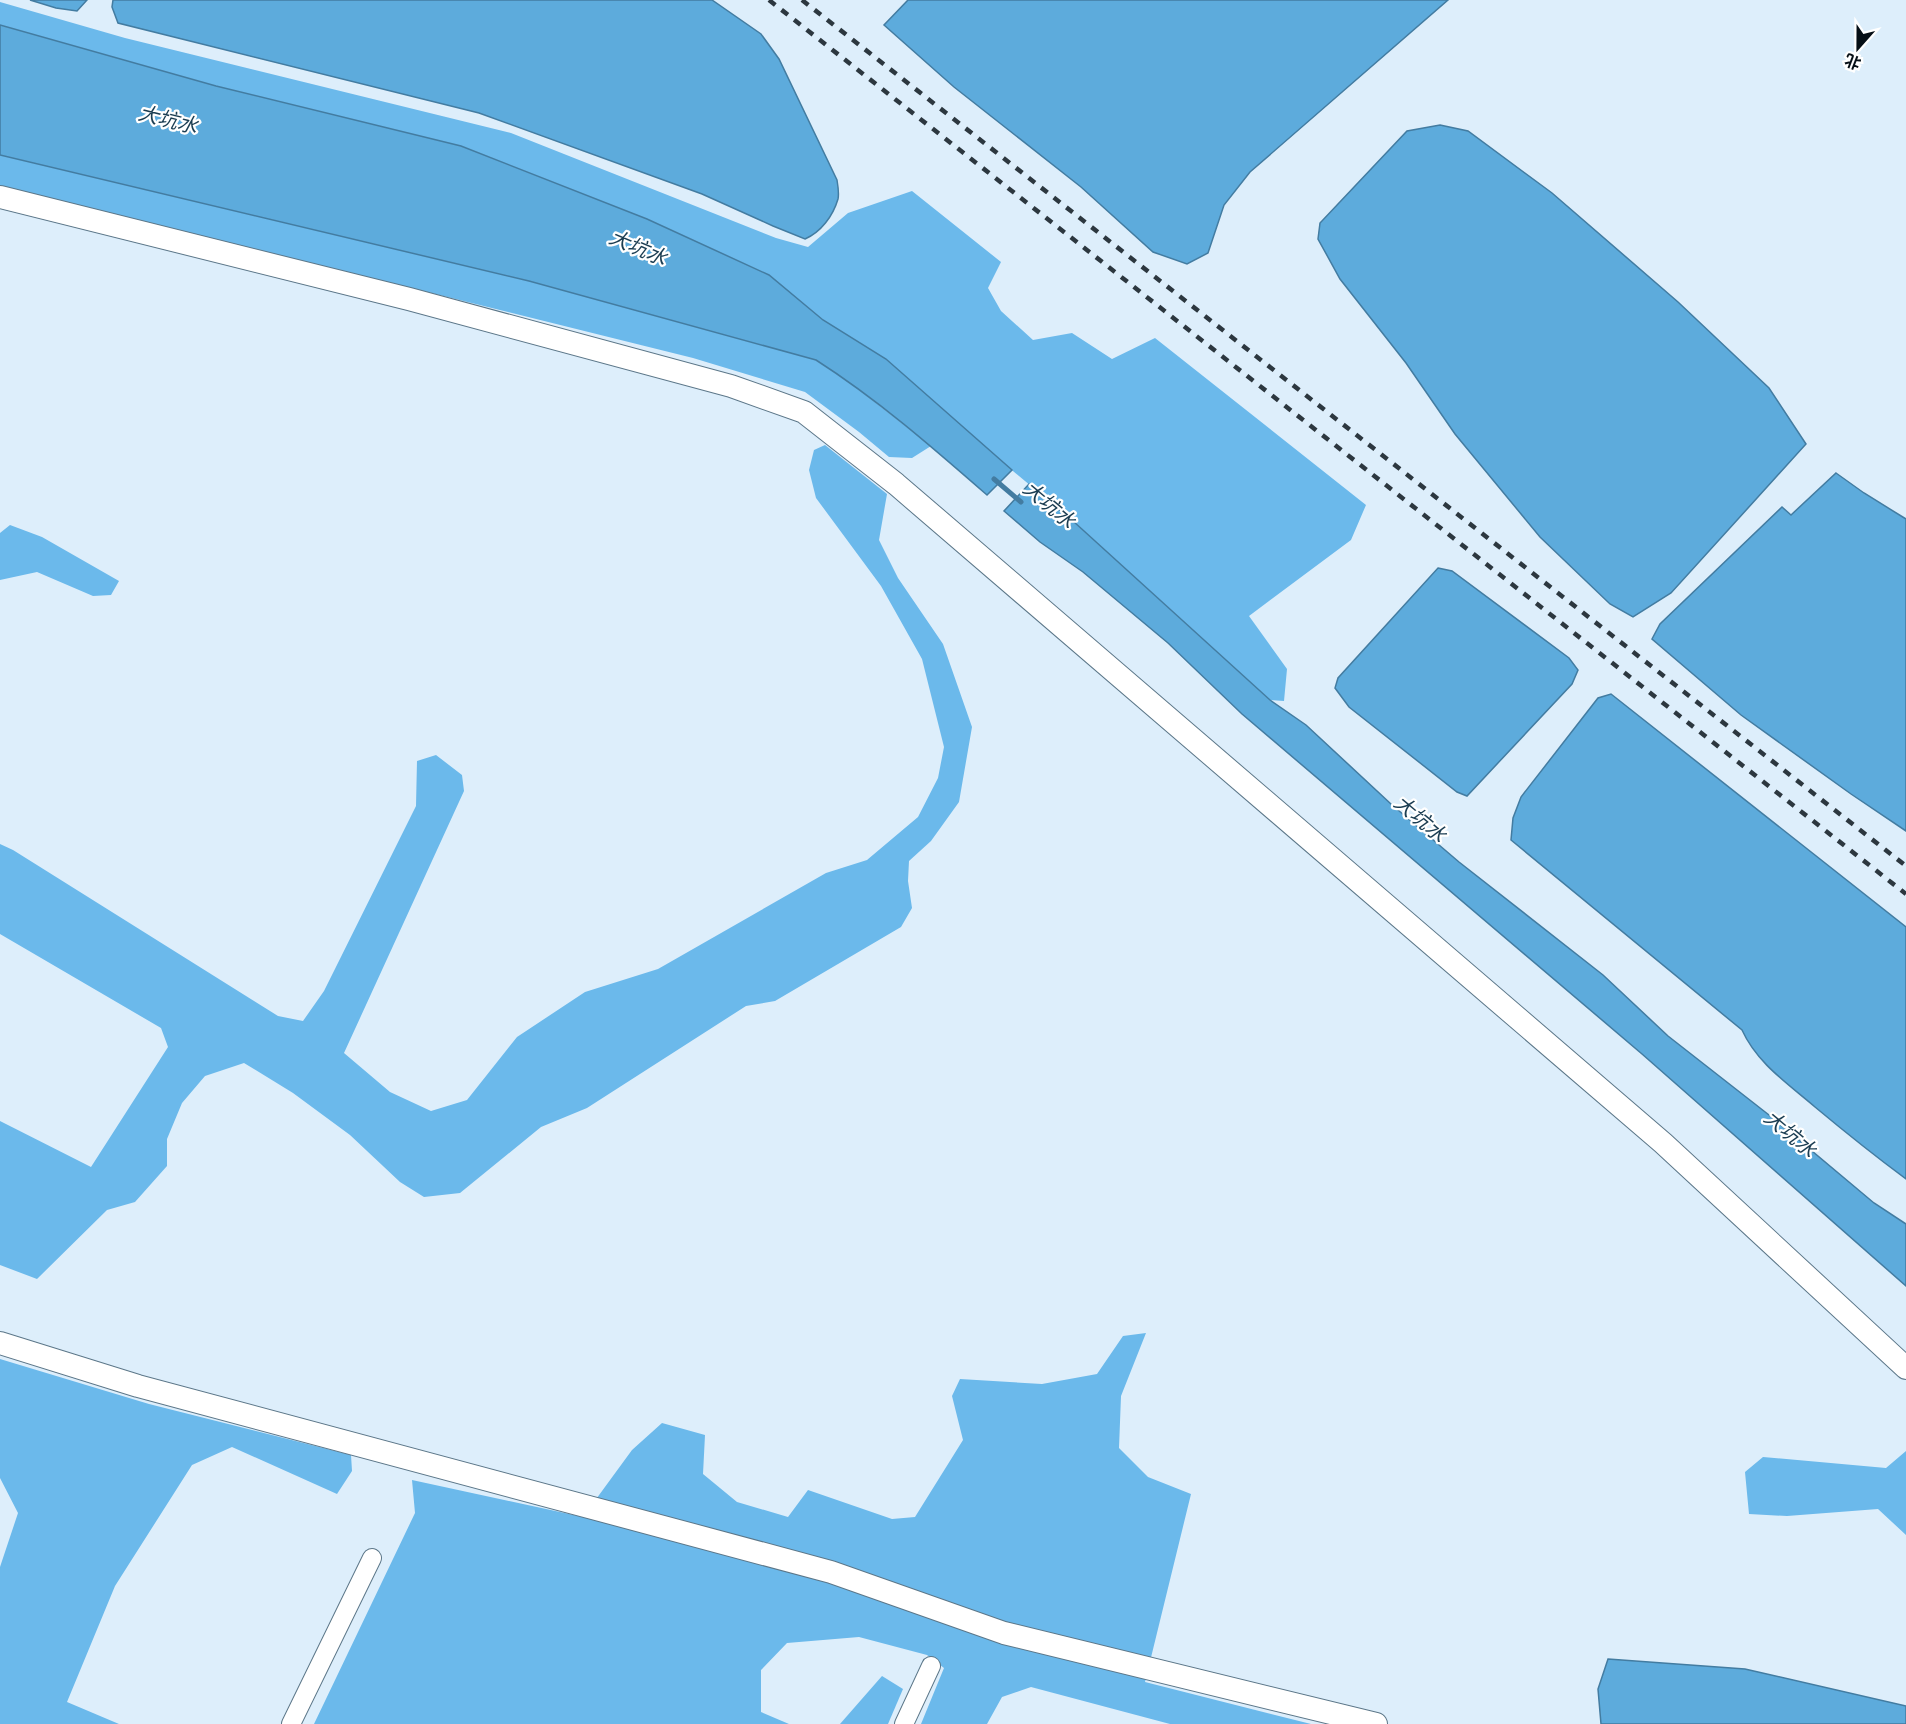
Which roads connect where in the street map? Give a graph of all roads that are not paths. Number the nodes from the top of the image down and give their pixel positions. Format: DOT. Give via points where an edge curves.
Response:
graph roads {
  1 [pos="0,197"];
  2 [pos="0,1343"];
  3 [pos="1906,1368"];
  4 [pos="372,1558"];
  5 [pos="931,1666"];
  6 [pos="291,1724"];
  7 [pos="904,1724"];
  8 [pos="1376,1724"];
  1 -- 3 [label="street" via="409,299 731,386 804,412 896,484 1663,1143"];
  2 -- 8 [label="street" via="138,1386 831,1572 1004,1633"];
  4 -- 6 [label="street"];
  5 -- 7 [label="street"];
}
